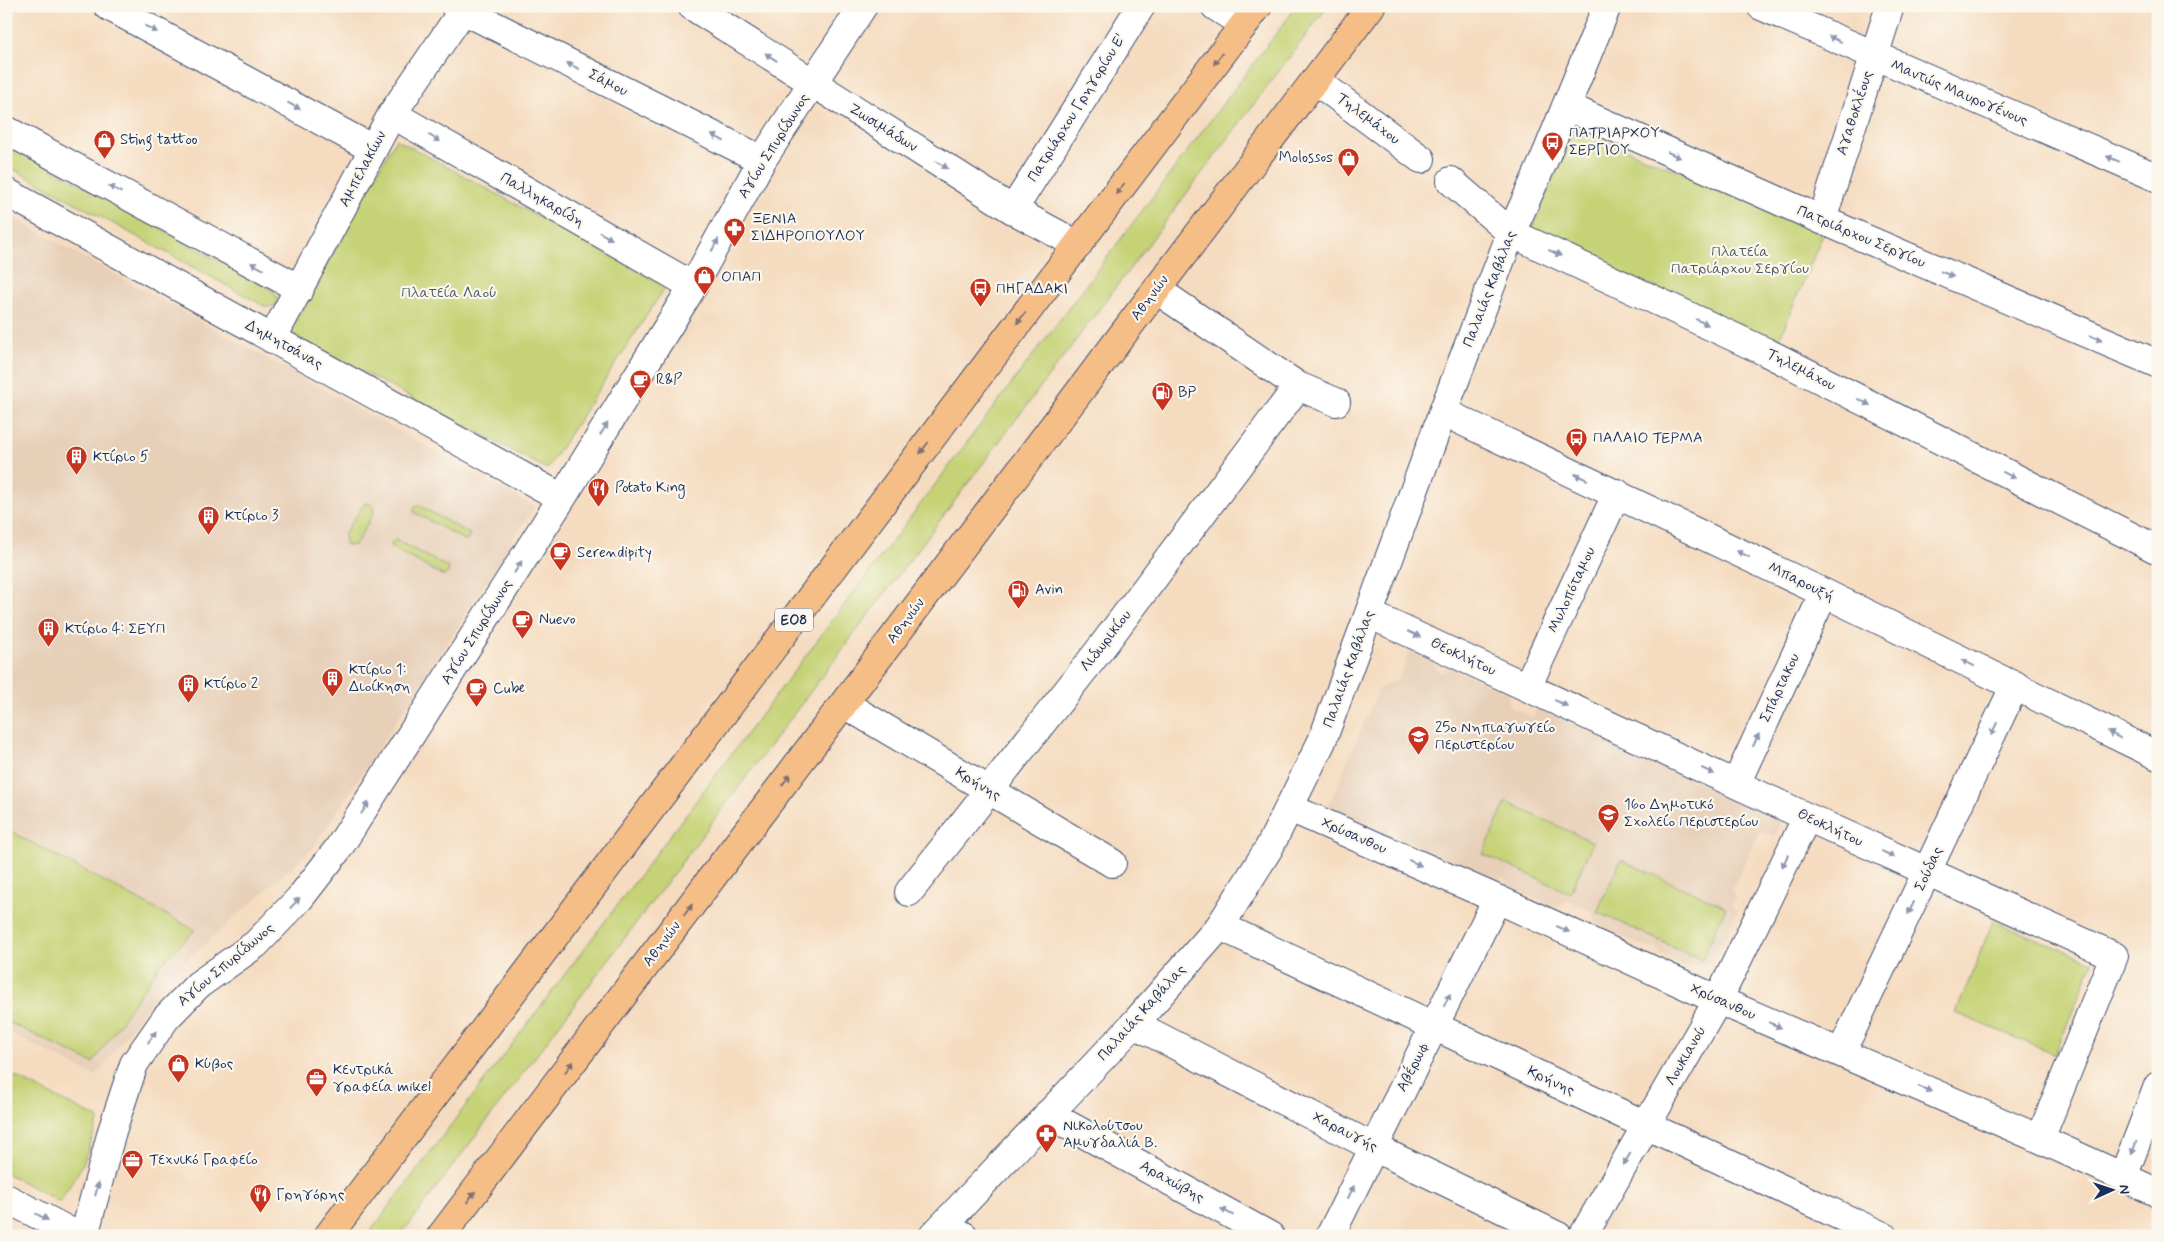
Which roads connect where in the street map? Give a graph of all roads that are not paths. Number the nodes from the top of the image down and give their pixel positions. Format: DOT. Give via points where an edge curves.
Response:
graph roads {
  1 [pos="108,6"];
  2 [pos="692,6"];
  3 [pos="863,6"];
  4 [pos="1141,6"];
  5 [pos="1215,6"];
  6 [pos="1371,6"];
  7 [pos="1607,6"];
  8 [pos="1761,6"];
  9 [pos="1890,6"];
  10 [pos="461,8"];
  11 [pos="1251,16"];
  12 [pos="1874,56"];
  13 [pos="1316,80"];
  14 [pos="812,84"];
  15 [pos="1566,106"];
  16 [pos="392,114"];
  17 [pos="6,130"];
  18 [pos="373,149"];
  19 [pos="1422,159"];
  20 [pos="762,160"];
  21 [pos="2158,178"];
  22 [pos="1451,181"];
  23 [pos="6,192"];
  24 [pos="1013,210"];
  25 [pos="1822,220"];
  26 [pos="1511,233"];
  27 [pos="1078,245"];
  28 [pos="693,286"];
  29 [pos="300,289"];
  30 [pos="1157,290"];
  31 [pos="272,339"];
  32 [pos="2158,364"];
  33 [pos="1298,386"];
  34 [pos="1336,402"];
  35 [pos="1443,412"];
  36 [pos="1617,493"];
  37 [pos="562,498"];
  38 [pos="2158,550"];
  39 [pos="1824,593"];
  40 [pos="1369,614"];
  41 [pos="2015,685"];
  42 [pos="1527,687"];
  43 [pos="844,704"];
  44 [pos="2158,756"];
  45 [pos="1736,784"];
  46 [pos="988,790"];
  47 [pos="1290,808"];
  48 [pos="1807,818"];
  49 [pos="1112,863"];
  50 [pos="1928,873"];
  51 [pos="909,892"];
  52 [pos="1497,899"];
  53 [pos="1220,926"];
  54 [pos="1718,1000"];
  55 [pos="1134,1024"];
  56 [pos="1434,1025"];
  57 [pos="1841,1053"];
  58 [pos="2158,1086"];
  59 [pos="1048,1114"];
  60 [pos="1647,1126"];
  61 [pos="2040,1139"];
  62 [pos="1373,1147"];
  63 [pos="2123,1177"];
  64 [pos="2158,1193"];
  65 [pos="6,1198"];
  66 [pos="947,1232"];
  67 [pos="78,1236"];
  68 [pos="84,1236"];
  69 [pos="328,1236"];
  70 [pos="441,1236"];
  71 [pos="1270,1236"];
  72 [pos="1330,1236"];
  73 [pos="1558,1236"];
  74 [pos="1583,1236"];
  75 [pos="1883,1236"];
  1 -- 18 [label="street, one-way"];
  14 -- 2 [label="street, Ζωσιμάδων, one-way"];
  3 -- 14 [label="street, Αγίου Σπυρίδωνος"];
  4 -- 24 [label="street, Πατριάρχου Γρηγορίου Ε'"];
  5 -- 11 [label="street"];
  6 -- 13 [label="highway, Αθηνών"];
  7 -- 15 [label="street, Παλαιάς Καβάλας"];
  12 -- 8 [label="street, Μαντώς Μαυρογένους, one-way"];
  9 -- 12 [label="street, Αγαθοκλέους"];
  10 -- 16 [label="street, Αμπελακίων"];
  20 -- 10 [label="street, Σάμου, one-way"];
  11 -- 27 [label="highway, ΕΟ8, one-way"];
  21 -- 12 [label="street, Μαντώς Μαυρογένους, one-way"];
  12 -- 25 [label="street, Αγαθοκλέους"];
  13 -- 19 [label="street, Τηλεμάχου"];
  13 -- 30 [label="highway, Αθηνών"];
  14 -- 20 [label="street, Αγίου Σπυρίδωνος"];
  14 -- 24 [label="street, Ζωσιμάδων, one-way"];
  15 -- 25 [label="street, Πατριάρχου Σεργίου, one-way"];
  15 -- 26 [label="street, Παλαιάς Καβάλας"];
  16 -- 18 [label="street, Αμπελακίων"];
  16 -- 28 [label="street, Παλληκαρίδη, one-way"];
  29 -- 17 [label="street, one-way"];
  18 -- 29 [label="street, Αμπελακίων"];
  28 -- 20 [label="street, Αγίου Σπυρίδωνος, one-way"];
  22 -- 26 [label="street, Τηλεμάχου"];
  23 -- 31 [label="street, Δημητσάνας"];
  24 -- 27 [label="street, Ζωσιμάδων"];
  25 -- 32 [label="street, Πατριάρχου Σεργίου, one-way"];
  26 -- 35 [label="street, Παλαιάς Καβάλας"];
  26 -- 38 [label="street, Τηλεμάχου, one-way" via="1766,352"];
  27 -- 69 [label="highway, ΕΟ8, one-way"];
  37 -- 28 [label="street, Αγίου Σπυρίδωνος, one-way"];
  29 -- 31 [label="street, Αμπελακίων"];
  30 -- 33 [label="street"];
  30 -- 43 [label="highway, Αθηνών"];
  31 -- 37 [label="street, Δημητσάνας"];
  33 -- 34 [label="street"];
  33 -- 46 [label="street, Λιδωρικίου" via="1101,648"];
  36 -- 35 [label="street, Μπαρουξή, one-way"];
  35 -- 40 [label="street, Παλαιάς Καβάλας"];
  39 -- 36 [label="street, Μπαρουξή, one-way"];
  36 -- 42 [label="street, Μυλοπόταμου"];
  68 -- 37 [label="street, Αγίου Σπυρίδωνος, one-way" via="134,1064 166,1018 198,985 256,944 300,898 338,849"];
  41 -- 39 [label="street, Μπαρουξή, one-way"];
  45 -- 39 [label="street, Σπάρτακου, one-way"];
  40 -- 42 [label="street, Θεοκλήτου, one-way"];
  40 -- 47 [label="street, Παλαιάς Καβάλας" via="1322,741"];
  44 -- 41 [label="street, Μπαρουξή, one-way"];
  41 -- 50 [label="street, Σούδας, one-way"];
  42 -- 45 [label="street, Θεοκλήτου, one-way"];
  43 -- 46 [label="street, Κρήνης"];
  70 -- 43 [label="highway, Αθηνών, one-way"];
  45 -- 48 [label="street, Θεοκλήτου"];
  46 -- 49 [label="street, Κρήνης"];
  46 -- 51 [label="street, Λιδωρικίου"];
  47 -- 52 [label="street, Χρύσανθου, one-way"];
  47 -- 53 [label="street, Παλαιάς Καβάλας"];
  48 -- 50 [label="street, Θεοκλήτου, one-way"];
  48 -- 54 [label="street, Λουκιανού, one-way"];
  50 -- 57 [label="street, Σούδας, one-way"];
  50 -- 61 [label="street, Θεοκλήτου" via="2114,956"];
  52 -- 54 [label="street, Χρύσανθου, one-way"];
  56 -- 52 [label="street, Αβέρωφ, one-way"];
  53 -- 55 [label="street, Παλαιάς Καβάλας"];
  53 -- 56 [label="street, Κρήνης"];
  54 -- 57 [label="street, Χρύσανθου, one-way"];
  54 -- 60 [label="street, Λουκιανού"];
  55 -- 59 [label="street, Παλαιάς Καβάλας"];
  55 -- 62 [label="street, Χαραυγής"];
  56 -- 60 [label="street, Κρήνης"];
  56 -- 62 [label="street, Αβέρωφ"];
  57 -- 61 [label="street, Χρύσανθου, one-way"];
  58 -- 63 [label="street, one-way"];
  59 -- 66 [label="street, Παλαιάς Καβάλας"];
  71 -- 59 [label="street, Αραχώβης, one-way"];
  60 -- 74 [label="street, Λουκιανού, one-way"];
  60 -- 75 [label="street, Κρήνης"];
  61 -- 63 [label="street, Χρύσανθου"];
  72 -- 62 [label="street, Αβέρωφ, one-way"];
  62 -- 73 [label="street, Χαραυγής"];
  63 -- 64 [label="street, Χρύσανθου"];
  65 -- 67 [label="street, one-way"];
}
